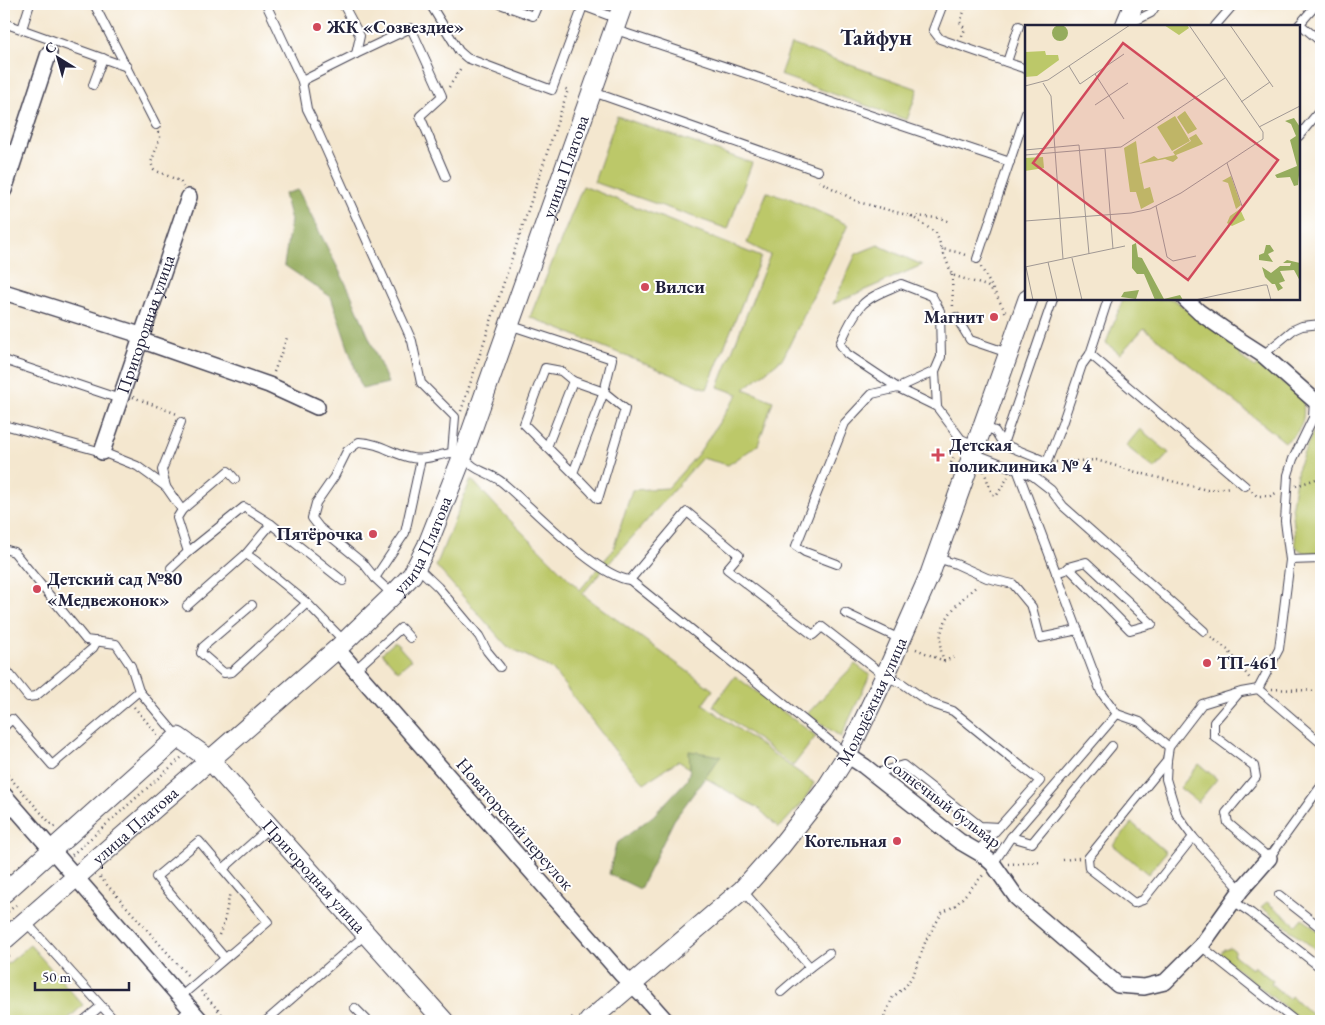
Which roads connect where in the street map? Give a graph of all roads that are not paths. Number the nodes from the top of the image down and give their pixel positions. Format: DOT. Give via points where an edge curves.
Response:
graph roads {
  1 [pos="30,4"];
  2 [pos="94,4"];
  3 [pos="266,4"];
  4 [pos="343,4"];
  5 [pos="430,4"];
  6 [pos="500,4"];
  7 [pos="538,4"];
  8 [pos="943,4"];
  9 [pos="1134,4"];
  10 [pos="1158,4"];
  11 [pos="1234,4"];
  12 [pos="1317,4"];
  13 [pos="581,5"];
  14 [pos="618,17"];
  15 [pos="4,23"];
  16 [pos="1126,25"];
  17 [pos="1128,25"];
  18 [pos="1216,25"];
  19 [pos="1299,25"];
  20 [pos="1020,26"];
  21 [pos="1300,26"];
  22 [pos="22,29"];
  23 [pos="1321,42"];
  24 [pos="49,53"];
  25 [pos="356,54"];
  26 [pos="102,58"];
  27 [pos="1007,62"];
  28 [pos="126,67"];
  29 [pos="1025,69"];
  30 [pos="302,81"];
  31 [pos="93,85"];
  32 [pos="592,92"];
  33 [pos="1321,109"];
  34 [pos="1025,116"];
  35 [pos="156,125"];
  36 [pos="1300,135"];
  37 [pos="1010,162"];
  38 [pos="818,171"];
  39 [pos="446,177"];
  40 [pos="4,190"];
  41 [pos="189,197"];
  42 [pos="977,259"];
  43 [pos="4,292"];
  44 [pos="1028,300"];
  45 [pos="1053,300"];
  46 [pos="1108,300"];
  47 [pos="1186,300"];
  48 [pos="956,317"];
  49 [pos="1321,324"];
  50 [pos="509,325"];
  51 [pos="140,340"];
  52 [pos="1008,353"];
  53 [pos="1090,354"];
  54 [pos="1263,355"];
  55 [pos="4,360"];
  56 [pos="935,371"];
  57 [pos="573,382"];
  58 [pos="898,388"];
  59 [pos="604,392"];
  60 [pos="121,396"];
  61 [pos="1318,400"];
  62 [pos="317,407"];
  63 [pos="938,407"];
  64 [pos="181,422"];
  65 [pos="4,425"];
  66 [pos="982,426"];
  67 [pos="1003,444"];
  68 [pos="547,447"];
  69 [pos="968,451"];
  70 [pos="102,452"];
  71 [pos="457,454"];
  72 [pos="421,459"];
  73 [pos="1015,469"];
  74 [pos="573,473"];
  75 [pos="235,478"];
  76 [pos="1246,486"];
  77 [pos="166,487"];
  78 [pos="182,510"];
  79 [pos="271,524"];
  80 [pos="4,549"];
  81 [pos="188,552"];
  82 [pos="246,554"];
  83 [pos="936,558"];
  84 [pos="1321,559"];
  85 [pos="1290,560"];
  86 [pos="837,564"];
  87 [pos="417,566"];
  88 [pos="1068,567"];
  89 [pos="171,568"];
  90 [pos="1056,573"];
  91 [pos="375,578"];
  92 [pos="343,580"];
  93 [pos="630,580"];
  94 [pos="394,595"];
  95 [pos="307,603"];
  96 [pos="252,605"];
  97 [pos="187,606"];
  98 [pos="845,613"];
  99 [pos="1078,630"];
  100 [pos="1204,631"];
  101 [pos="410,638"];
  102 [pos="97,641"];
  103 [pos="908,644"];
  104 [pos="341,646"];
  105 [pos="4,667"];
  106 [pos="500,667"];
  107 [pos="355,670"];
  108 [pos="886,676"];
  109 [pos="1258,689"];
  110 [pos="139,691"];
  111 [pos="1241,692"];
  112 [pos="1117,714"];
  113 [pos="4,727"];
  114 [pos="185,742"];
  115 [pos="1321,743"];
  116 [pos="1112,746"];
  117 [pos="1169,747"];
  118 [pos="847,755"];
  119 [pos="209,760"];
  120 [pos="1167,760"];
  121 [pos="874,774"];
  122 [pos="1321,786"];
  123 [pos="4,795"];
  124 [pos="16,808"];
  125 [pos="4,819"];
  126 [pos="999,827"];
  127 [pos="270,828"];
  128 [pos="1012,837"];
  129 [pos="1193,837"];
  130 [pos="65,851"];
  131 [pos="977,852"];
  132 [pos="1269,858"];
  133 [pos="994,864"];
  134 [pos="223,869"];
  135 [pos="742,890"];
  136 [pos="4,893"];
  137 [pos="1279,895"];
  138 [pos="1237,896"];
  139 [pos="25,921"];
  140 [pos="1321,928"];
  141 [pos="366,934"];
  142 [pos="10,944"];
  143 [pos="1201,946"];
  144 [pos="829,953"];
  145 [pos="225,958"];
  146 [pos="810,967"];
  147 [pos="1321,968"];
  148 [pos="632,985"];
  149 [pos="781,992"];
  150 [pos="180,997"];
  151 [pos="101,1006"];
  152 [pos="356,1008"];
  153 [pos="190,1009"];
  154 [pos="82,1021"];
  155 [pos="115,1021"];
  156 [pos="177,1021"];
  157 [pos="201,1021"];
  158 [pos="266,1021"];
  159 [pos="368,1021"];
  160 [pos="444,1021"];
  161 [pos="589,1021"];
  162 [pos="666,1021"];
  163 [pos="1295,1021"];
  1 -- 22 [label="lane"];
  2 -- 28 [label="lane"];
  3 -- 30 [label="lane"];
  4 -- 25 [label="lane" via="360,36"];
  5 -- 13 [label="lane" via="459,51 467,58 552,90"];
  6 -- 7 [label="lane" via="533,16"];
  8 -- 27 [label="lane" via="933,30 940,39"];
  9 -- 16 [label="street"];
  10 -- 17 [label="lane" via="1151,13"];
  11 -- 18 [label="lane"];
  12 -- 19 [label="lane"];
  13 -- 14 [label="lane"];
  14 -- 32 [label="street, улица Платова"];
  14 -- 37 [label="lane"];
  15 -- 22 [label="lane"];
  20 -- 27 [label="lane"];
  21 -- 23 [label="lane"];
  22 -- 26 [label="lane"];
  24 -- 40 [label="street"];
  25 -- 30 [label="lane"];
  25 -- 39 [label="lane" via="411,28 442,96 420,116"];
  26 -- 28 [label="lane"];
  26 -- 31 [label="lane"];
  27 -- 29 [label="lane"];
  28 -- 35 [label="lane"];
  30 -- 71 [label="lane" via="307,110 412,341 421,383 455,417"];
  32 -- 38 [label="lane"];
  32 -- 50 [label="street, улица Платова"];
  33 -- 36 [label="lane"];
  34 -- 37 [label="lane"];
  37 -- 42 [label="lane"];
  41 -- 51 [label="street, Пригородная улица"];
  43 -- 51 [label="street" via="134,333"];
  44 -- 52 [label="street, Молодёжная улица"];
  45 -- 67 [label="lane"];
  46 -- 53 [label="lane"];
  47 -- 54 [label="street"];
  48 -- 52 [label="lane" via="970,340"];
  49 -- 54 [label="lane" via="1293,330"];
  50 -- 59 [label="lane" via="612,359"];
  50 -- 71 [label="street, улица Платова"];
  51 -- 60 [label="street, Пригородная улица"];
  51 -- 62 [label="street" via="269,385"];
  52 -- 66 [label="street, Молодёжная улица"];
  53 -- 67 [label="lane" via="1082,365 1047,462"];
  53 -- 76 [label="lane"];
  54 -- 61 [label="street"];
  55 -- 60 [label="lane"];
  56 -- 58 [label="lane"];
  56 -- 58 [label="lane" via="941,357 940,311 932,296 901,284 862,304 840,344 847,354"];
  56 -- 63 [label="lane"];
  57 -- 59 [label="lane"];
  57 -- 68 [label="lane"];
  57 -- 68 [label="lane" via="561,371 545,368 524,424"];
  58 -- 63 [label="lane"];
  58 -- 86 [label="lane" via="872,394 845,423 796,546"];
  59 -- 74 [label="lane"];
  59 -- 74 [label="lane" via="625,409 598,499"];
  60 -- 70 [label="street, Пригородная улица"];
  61 -- 85 [label="lane" via="1288,475 1285,521"];
  63 -- 69 [label="lane"];
  64 -- 77 [label="lane" via="162,470"];
  65 -- 70 [label="lane"];
  66 -- 67 [label="lane" via="995,431"];
  66 -- 69 [label="street, Молодёжная улица"];
  68 -- 74 [label="lane"];
  69 -- 73 [label="lane"];
  69 -- 83 [label="street, Молодёжная улица"];
  70 -- 77 [label="lane" via="136,466"];
  71 -- 72 [label="lane"];
  71 -- 87 [label="street, улица Платова"];
  71 -- 93 [label="lane" via="468,464 501,481 589,560 620,579"];
  72 -- 91 [label="lane" via="405,533"];
  72 -- 91 [label="lane" via="373,442 359,442 347,452 316,503 312,518 319,527 363,563"];
  73 -- 90 [label="lane"];
  73 -- 100 [label="lane" via="1033,476 1051,490 1063,506"];
  75 -- 78 [label="lane" via="228,471"];
  77 -- 78 [label="lane"];
  78 -- 81 [label="lane" via="177,518"];
  79 -- 81 [label="lane" via="244,507"];
  79 -- 82 [label="lane"];
  79 -- 92 [label="lane"];
  80 -- 102 [label="lane" via="14,552 86,640"];
  81 -- 89 [label="lane"];
  82 -- 95 [label="lane"];
  82 -- 97 [label="lane"];
  83 -- 99 [label="lane" via="1012,584 1032,607 1040,638"];
  83 -- 103 [label="street, Молодёжная улица"];
  84 -- 85 [label="lane"];
  85 -- 109 [label="lane" via="1279,648"];
  87 -- 94 [label="street, улица Платова"];
  87 -- 106 [label="lane" via="480,636"];
  88 -- 88 [label="lane" via="1086,562 1152,624 1130,630"];
  88 -- 90 [label="lane"];
  90 -- 99 [label="lane"];
  91 -- 94 [label="lane"];
  93 -- 108 [label="lane" via="687,512 739,555 727,569 813,635 822,627"];
  93 -- 118 [label="lane"];
  94 -- 104 [label="street, улица Платова"];
  95 -- 96 [label="lane" via="232,672 224,673 201,653 203,646"];
  95 -- 104 [label="lane"];
  98 -- 103 [label="lane"];
  99 -- 112 [label="lane" via="1101,692"];
  101 -- 107 [label="lane" via="401,628"];
  102 -- 105 [label="lane" via="93,648 36,696 28,696"];
  102 -- 110 [label="lane" via="116,644 131,666"];
  103 -- 108 [label="street, Молодёжная улица"];
  104 -- 107 [label="street, Новаторский переулок"];
  104 -- 119 [label="street, улица Платова"];
  107 -- 148 [label="street, Новаторский переулок"];
  108 -- 118 [label="street, Молодёжная улица"];
  108 -- 126 [label="lane" via="930,703 953,711 1040,781"];
  109 -- 111 [label="lane"];
  109 -- 115 [label="lane"];
  110 -- 113 [label="lane" via="52,765 12,719"];
  110 -- 114 [label="lane"];
  111 -- 117 [label="lane" via="1202,704"];
  111 -- 132 [label="lane" via="1214,722 1214,736 1254,766 1256,777 1226,813 1228,823"];
  112 -- 117 [label="lane" via="1140,722"];
  112 -- 128 [label="lane"];
  114 -- 119 [label="street, Пригородная улица"];
  114 -- 130 [label="street, улица Платова"];
  116 -- 128 [label="lane" via="1032,843"];
  117 -- 120 [label="lane"];
  118 -- 121 [label="street, Солнечный бульвар"];
  118 -- 135 [label="street, Молодёжная улица" via="825,790"];
  119 -- 127 [label="street, Пригородная улица"];
  119 -- 130 [label="street, улица Платова"];
  120 -- 129 [label="lane" via="1166,779 1177,814"];
  120 -- 129 [label="lane" via="1088,858 1089,868 1134,903 1143,900"];
  121 -- 126 [label="lane" via="903,765 980,826"];
  121 -- 131 [label="street, Солнечный бульвар"];
  122 -- 132 [label="lane"];
  123 -- 124 [label="street"];
  124 -- 125 [label="lane"];
  124 -- 130 [label="street"];
  126 -- 131 [label="lane"];
  127 -- 134 [label="lane"];
  127 -- 141 [label="street, Пригородная улица"];
  128 -- 133 [label="lane"];
  129 -- 138 [label="lane"];
  130 -- 136 [label="street, улица Платова"];
  130 -- 139 [label="street, улица Платова"];
  130 -- 150 [label="street"];
  131 -- 133 [label="street, Солнечный бульвар"];
  132 -- 138 [label="street, Солнечный бульвар"];
  133 -- 143 [label="street, Солнечный бульвар" via="1017,898 1118,984 1144,987 1165,982"];
  134 -- 145 [label="lane" via="268,922"];
  134 -- 145 [label="lane" via="199,841 156,877"];
  135 -- 146 [label="lane"];
  135 -- 148 [label="street, Молодёжная улица"];
  137 -- 140 [label="lane"];
  138 -- 143 [label="street, Солнечный бульвар"];
  138 -- 147 [label="lane" via="1251,913"];
  139 -- 142 [label="street, улица Платова"];
  139 -- 151 [label="lane"];
  141 -- 158 [label="lane"];
  141 -- 160 [label="street, Пригородная улица"];
  143 -- 163 [label="lane"];
  144 -- 146 [label="lane"];
  145 -- 150 [label="lane"];
  146 -- 149 [label="lane"];
  148 -- 161 [label="street, Молодёжная улица"];
  148 -- 162 [label="street, Новаторский переулок"];
  150 -- 153 [label="street"];
  151 -- 154 [label="lane"];
  151 -- 155 [label="lane"];
  152 -- 159 [label="lane"];
  153 -- 156 [label="lane"];
  153 -- 157 [label="street"];
}
